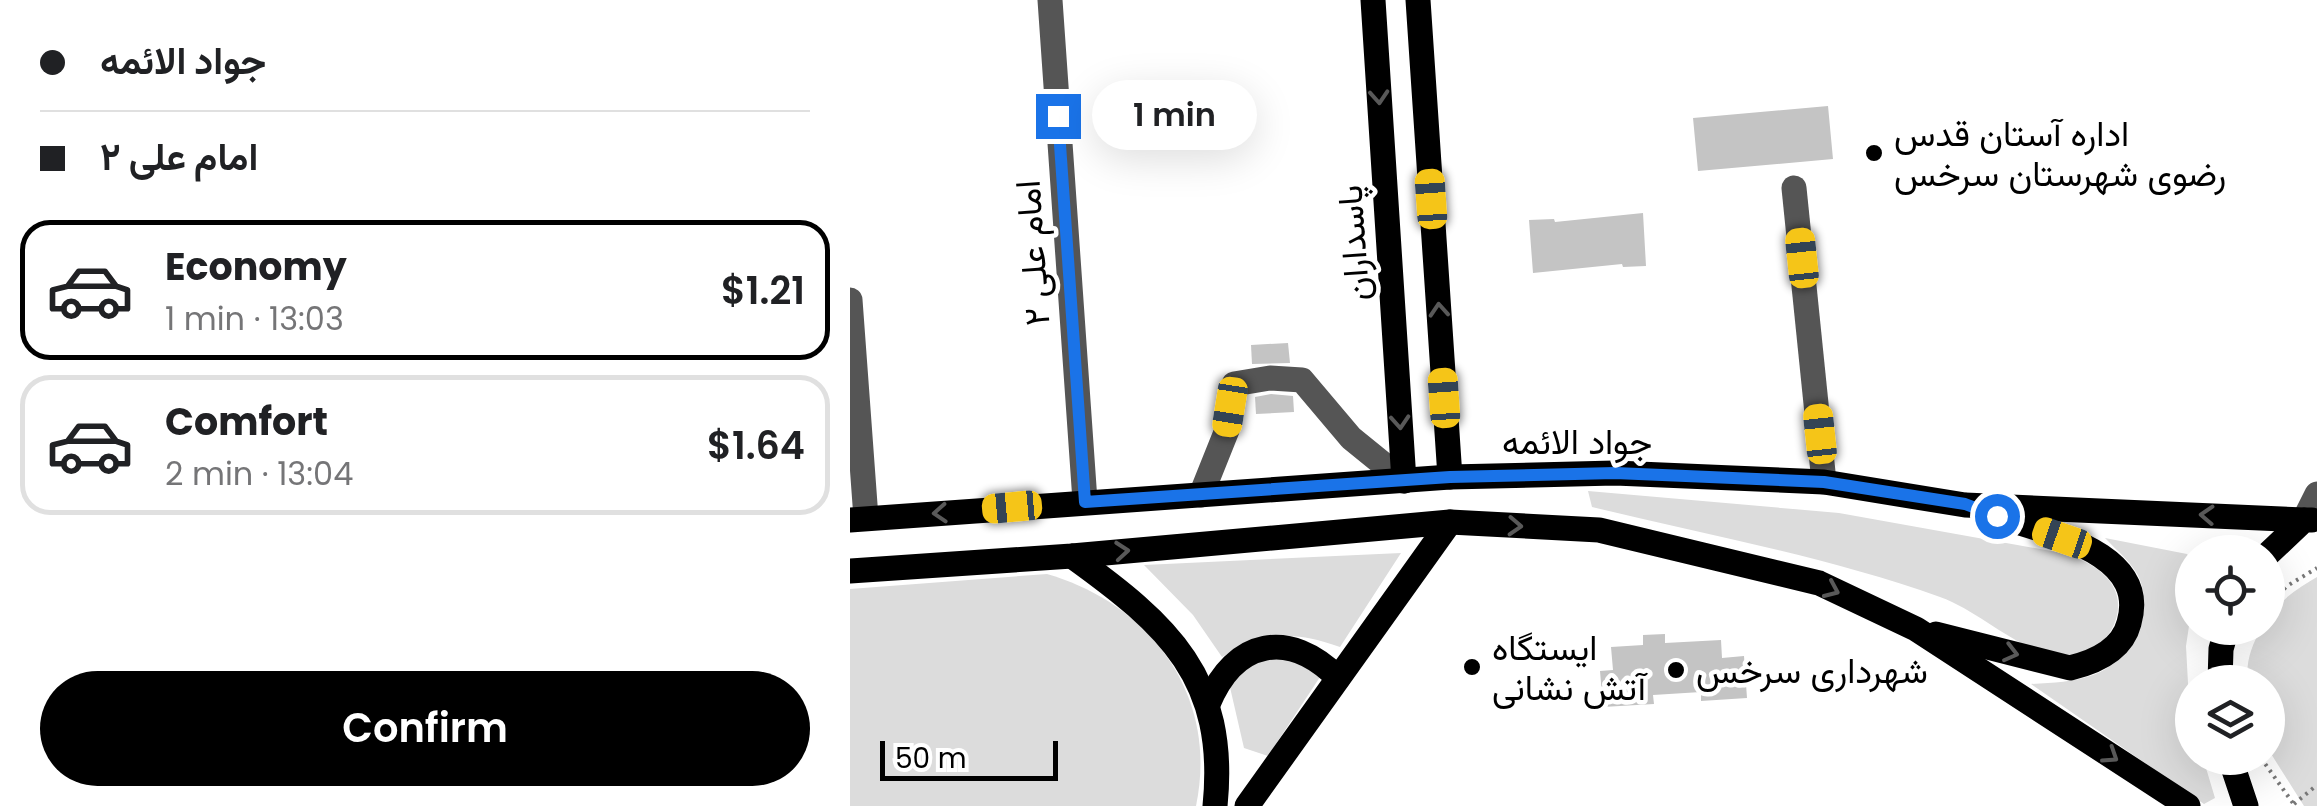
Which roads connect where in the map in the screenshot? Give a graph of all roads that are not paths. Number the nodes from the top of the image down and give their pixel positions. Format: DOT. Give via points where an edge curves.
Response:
graph roads {
  1 [pos="1050,0"];
  2 [pos="1373,0"];
  3 [pos="1418,0"];
  4 [pos="1794,188"];
  5 [pos="850,300"];
  6 [pos="1450,477"];
  7 [pos="1404,481"];
  8 [pos="1824,482"];
  9 [pos="1201,494"];
  10 [pos="2317,494"];
  11 [pos="1085,502"];
  12 [pos="1965,504"];
  13 [pos="858,519"];
  14 [pos="2310,520"];
  15 [pos="1450,522"];
  16 [pos="2285,540"];
  17 [pos="1072,556"];
  18 [pos="850,572"];
  19 [pos="1916,629"];
  20 [pos="1338,678"];
  21 [pos="1208,704"];
  22 [pos="2236,775"];
  23 [pos="1215,806"];
  24 [pos="1248,806"];
  25 [pos="2188,806"];
  26 [pos="2246,806"];
  1 -- 11 [label="street, امام علی ۲"];
  2 -- 7 [label="main road, پاسداران, one-way"];
  6 -- 3 [label="main road, one-way"];
  4 -- 8 [label="street"];
  5 -- 13 [label="street"];
  6 -- 7 [label="main road, جواد الائمه"];
  6 -- 8 [label="main road, جواد الائمه" via="1615,473"];
  7 -- 9 [label="main road, جواد الائمه"];
  7 -- 9 [label="street" via="1351,438 1302,380 1270,378 1234,384 1226,430"];
  8 -- 12 [label="main road, جواد الائمه"];
  9 -- 11 [label="main road, جواد الائمه"];
  10 -- 14 [label="street"];
  11 -- 13 [label="main road, جواد الائمه, one-way"];
  14 -- 12 [label="main road, جواد الائمه, one-way"];
  19 -- 12 [label="main road, one-way" via="2070,668 2092,663 2127,632 2134,608 2114,564 2094,550"];
  14 -- 16 [label="main road"];
  17 -- 15 [label="main road, one-way"];
  15 -- 19 [label="main road, one-way" via="1598,530 1819,584"];
  15 -- 20 [label="main road"];
  17 -- 18 [label="main road"];
  17 -- 21 [label="main road" via="1136,602 1178,646"];
  19 -- 25 [label="main road, one-way"];
  20 -- 21 [label="main road" via="1318,658 1292,648 1264,648 1238,658 1218,678"];
  20 -- 24 [label="main road"];
  21 -- 23 [label="main road"];
  22 -- 26 [label="main road"];
}
